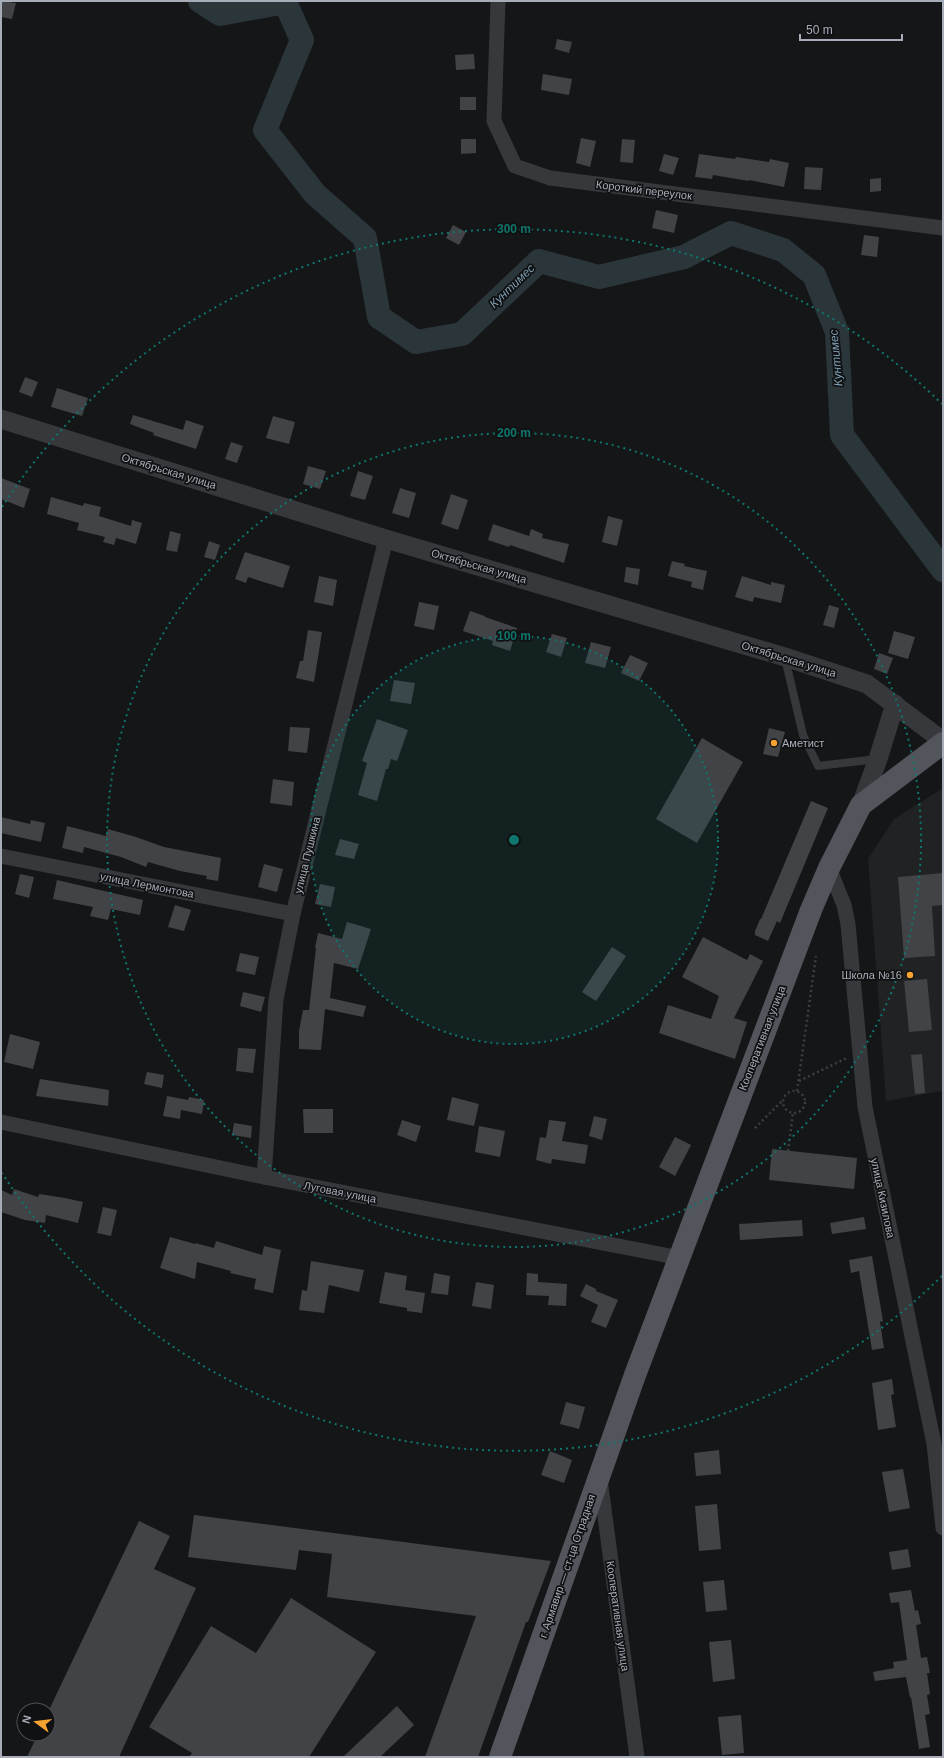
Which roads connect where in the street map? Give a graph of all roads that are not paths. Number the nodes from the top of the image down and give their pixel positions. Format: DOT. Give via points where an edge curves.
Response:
graph roads {
  1 [pos="498,1"];
  2 [pos="943,228"];
  3 [pos="1,419"];
  4 [pos="386,539"];
  5 [pos="785,657"];
  6 [pos="895,704"];
  7 [pos="943,742"];
  8 [pos="878,759"];
  9 [pos="861,805"];
  10 [pos="1,856"];
  11 [pos="829,868"];
  12 [pos="293,914"];
  13 [pos="1,1122"];
  14 [pos="264,1177"];
  15 [pos="680,1258"];
  16 [pos="635,1375"];
  17 [pos="599,1474"];
  18 [pos="943,1528"];
  19 [pos="500,1757"];
  20 [pos="637,1757"];
  1 -- 2 [label="street, Короткий переулок" via="494,121 515,166 550,178"];
  3 -- 4 [label="street, Октябрьская улица"];
  4 -- 5 [label="street, Октябрьская улица"];
  4 -- 12 [label="street, улица Пушкина"];
  5 -- 6 [label="street, Октябрьская улица" via="867,684"];
  5 -- 8 [label="lane" via="803,735 818,766"];
  6 -- 7 [label="street, Октябрьская улица"];
  6 -- 8 [label="street, Кооперативная улица"];
  7 -- 9 [label="main road, Октябрьская улица"];
  8 -- 9 [label="street, Кооперативная улица"];
  9 -- 11 [label="main road, Кооперативная улица"];
  10 -- 12 [label="street, улица Лермонтова"];
  11 -- 15 [label="main road, Кооперативная улица" via="808,917"];
  11 -- 18 [label="street, улица Кизилова" via="844,905 848,924 865,1107 934,1444"];
  12 -- 14 [label="street, улица Пушкина" via="276,998"];
  13 -- 14 [label="street, Луговая улица"];
  14 -- 15 [label="street, Луговая улица"];
  15 -- 16 [label="main road, Кооперативная улица"];
  16 -- 17 [label="main road, г. Армавир — ст-ца Отрадная"];
  17 -- 19 [label="main road, г. Армавир — ст-ца Отрадная"];
  17 -- 20 [label="street, Кооперативная улица"];
}
